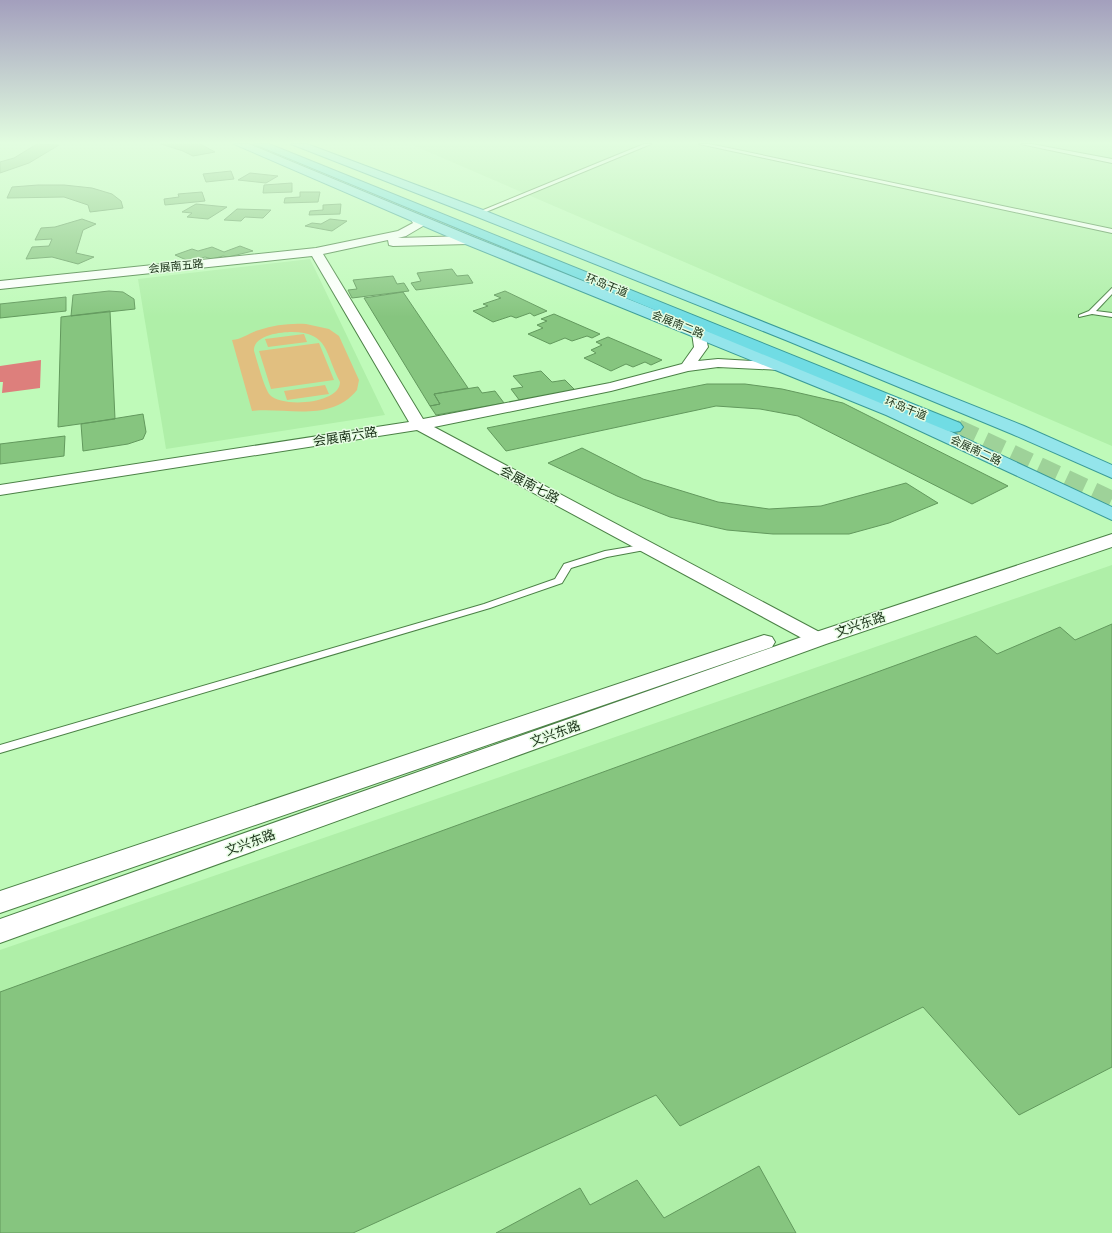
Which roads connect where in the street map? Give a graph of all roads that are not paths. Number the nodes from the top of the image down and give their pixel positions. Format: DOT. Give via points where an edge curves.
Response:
graph roads {
  1 [pos="377,202"];
  2 [pos="403,202"];
  3 [pos="422,202"];
  4 [pos="449,202"];
  5 [pos="507,202"];
  6 [pos="973,202"];
  7 [pos="479,213"];
  8 [pos="416,218"];
  9 [pos="1112,231"];
  10 [pos="468,240"];
  11 [pos="351,245"];
  12 [pos="316,252"];
  13 [pos="0,285"];
  14 [pos="1112,290"];
  15 [pos="1091,312"];
  16 [pos="1081,316"];
  17 [pos="1112,316"];
  18 [pos="699,333"];
  19 [pos="781,366"];
  20 [pos="687,367"];
  21 [pos="419,425"];
  22 [pos="1112,472"];
  23 [pos="0,490"];
  24 [pos="1112,514"];
  25 [pos="1112,525"];
  26 [pos="1112,540"];
  27 [pos="647,547"];
  28 [pos="810,634"];
  29 [pos="0,749"];
  30 [pos="0,902"];
  31 [pos="0,931"];
  1 -- 8 [label="main road, 会展南二路"];
  2 -- 3 [label="highway, 环岛干道" via="958,424 674,302"];
  4 -- 7 [label="main road"];
  5 -- 7 [label="lane"];
  6 -- 9 [label="lane"];
  7 -- 22 [label="main road" via="996,421"];
  8 -- 10 [label="main road, 会展南二路"];
  8 -- 11 [label="street" via="419,224 402,234"];
  10 -- 11 [label="street"];
  10 -- 18 [label="main road, 会展南二路"];
  11 -- 12 [label="street, 会展南五路"];
  12 -- 13 [label="street, 会展南五路"];
  12 -- 21 [label="street"];
  14 -- 15 [label="lane"];
  15 -- 16 [label="lane"];
  15 -- 17 [label="lane"];
  18 -- 19 [label="main road, 会展南二路"];
  18 -- 20 [label="street" via="701,347"];
  19 -- 20 [label="street, 会展南六路" via="718,362"];
  19 -- 24 [label="main road, 会展南二路" via="920,424"];
  20 -- 21 [label="street, 会展南六路" via="611,387"];
  21 -- 23 [label="street, 会展南六路"];
  21 -- 27 [label="street, 会展南七路"];
  25 -- 28 [label="main road, 文兴东路"];
  26 -- 28 [label="main road, 文兴东路"];
  27 -- 28 [label="street, 会展南七路"];
  27 -- 29 [label="lane" via="605,554 567,566 559,581 487,606"];
  28 -- 30 [label="main road, 文兴东路"];
  28 -- 31 [label="main road, 文兴东路"];
}
